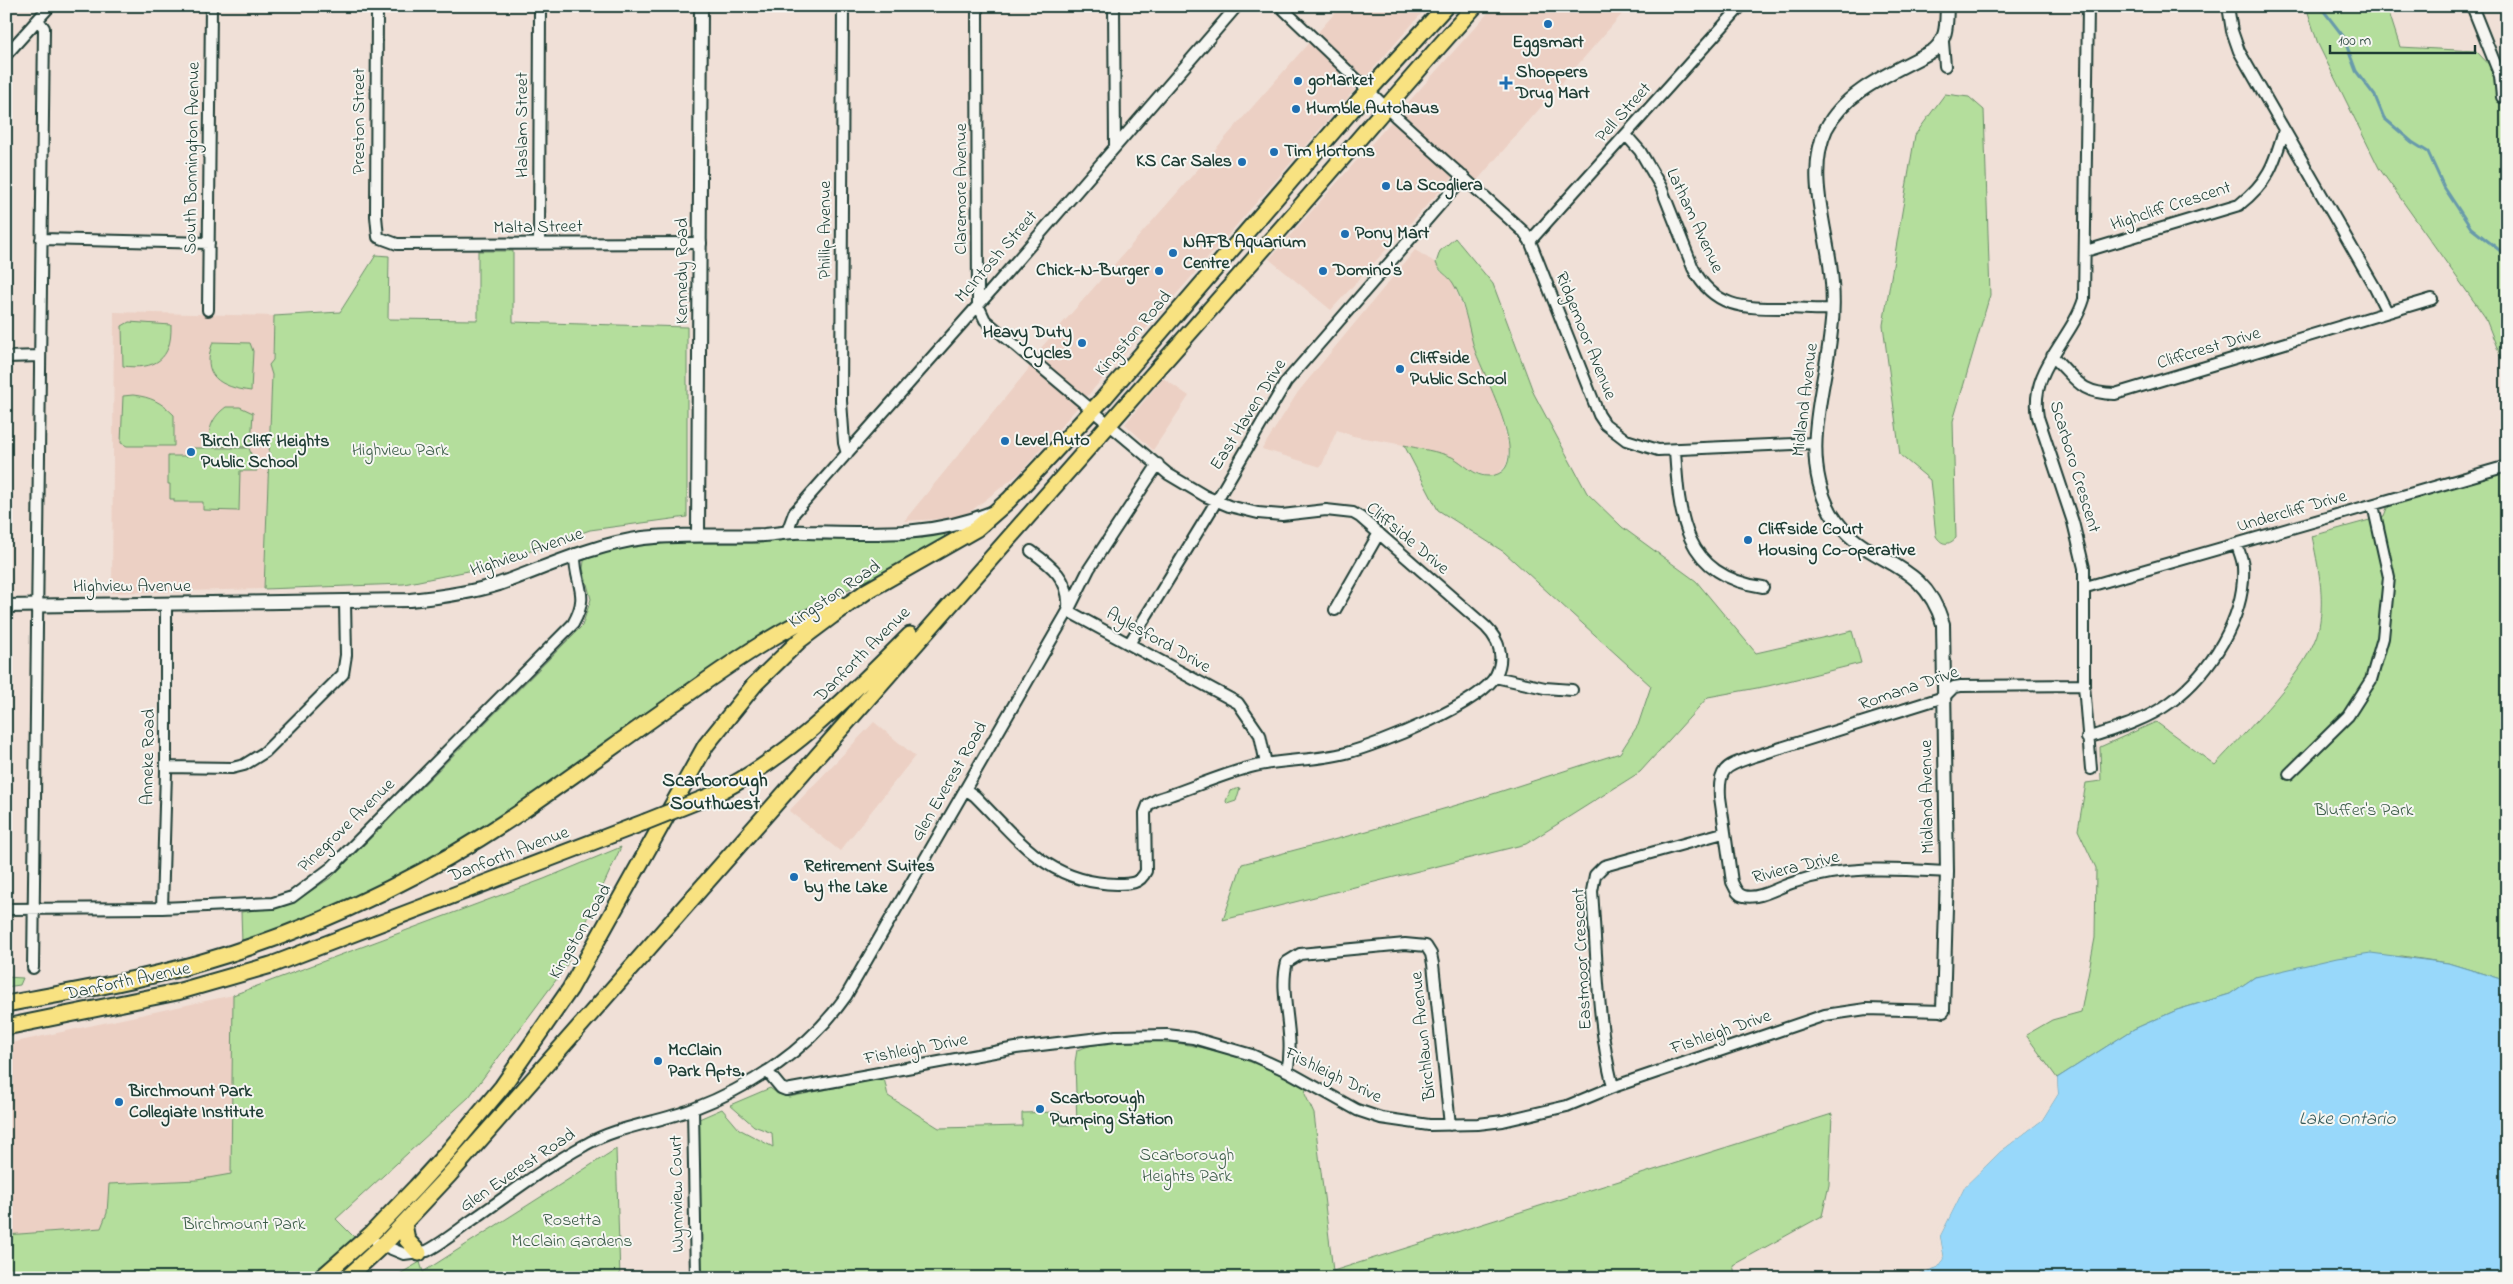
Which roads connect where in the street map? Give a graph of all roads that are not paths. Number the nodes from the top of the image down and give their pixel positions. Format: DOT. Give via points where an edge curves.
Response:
graph roads {
  1 [pos="50,6"];
  2 [pos="211,6"];
  3 [pos="377,6"];
  4 [pos="540,6"];
  5 [pos="702,6"];
  6 [pos="843,6"];
  7 [pos="977,6"];
  8 [pos="1114,6"];
  9 [pos="1237,6"];
  10 [pos="1280,6"];
  11 [pos="1446,6"];
  12 [pos="1475,6"];
  13 [pos="1741,6"];
  14 [pos="1947,6"];
  15 [pos="2088,6"];
  16 [pos="2228,6"];
  17 [pos="2472,6"];
  18 [pos="38,20"];
  19 [pos="1943,42"];
  20 [pos="6,55"];
  21 [pos="1945,66"];
  22 [pos="1370,90"];
  23 [pos="2502,97"];
  24 [pos="1386,105"];
  25 [pos="2284,130"];
  26 [pos="1626,135"];
  27 [pos="1115,145"];
  28 [pos="1464,177"];
  29 [pos="378,237"];
  30 [pos="41,239"];
  31 [pos="1530,240"];
  32 [pos="209,243"];
  33 [pos="539,243"];
  34 [pos="701,244"];
  35 [pos="2086,251"];
  36 [pos="2432,299"];
  37 [pos="978,306"];
  38 [pos="1833,309"];
  39 [pos="208,310"];
  40 [pos="2387,312"];
  41 [pos="6,356"];
  42 [pos="40,356"];
  43 [pos="2052,356"];
  44 [pos="1092,410"];
  45 [pos="1109,422"];
  46 [pos="1815,443"];
  47 [pos="1675,450"];
  48 [pos="847,454"];
  49 [pos="1158,464"];
  50 [pos="2507,466"];
  51 [pos="1216,502"];
  52 [pos="2373,505"];
  53 [pos="995,512"];
  54 [pos="787,532"];
  55 [pos="1378,533"];
  56 [pos="698,535"];
  57 [pos="2237,545"];
  58 [pos="1030,551"];
  59 [pos="575,554"];
  60 [pos="1763,587"];
  61 [pos="2086,587"];
  62 [pos="959,590"];
  63 [pos="867,591"];
  64 [pos="345,602"];
  65 [pos="38,605"];
  66 [pos="166,605"];
  67 [pos="6,606"];
  68 [pos="1068,610"];
  69 [pos="1335,610"];
  70 [pos="1129,644"];
  71 [pos="1495,677"];
  72 [pos="2084,685"];
  73 [pos="1572,690"];
  74 [pos="1944,697"];
  75 [pos="2087,738"];
  76 [pos="1266,764"];
  77 [pos="166,767"];
  78 [pos="2091,769"];
  79 [pos="2290,774"];
  80 [pos="965,789"];
  81 [pos="1724,833"];
  82 [pos="1946,872"];
  83 [pos="162,908"];
  84 [pos="6,909"];
  85 [pos="35,909"];
  86 [pos="33,968"];
  87 [pos="6,1004"];
  88 [pos="1943,1010"];
  89 [pos="6,1027"];
  90 [pos="1287,1070"];
  91 [pos="767,1071"];
  92 [pos="1613,1087"];
  93 [pos="693,1109"];
  94 [pos="1450,1125"];
  95 [pos="404,1224"];
  96 [pos="368,1236"];
  97 [pos="382,1246"];
  98 [pos="419,1253"];
  99 [pos="321,1278"];
  100 [pos="347,1278"];
  101 [pos="696,1278"];
  1 -- 18 [label="street"];
  2 -- 32 [label="street, South Bonnington Avenue"];
  3 -- 29 [label="street, Preston Street"];
  4 -- 33 [label="street, Haslam Street"];
  5 -- 34 [label="street, Kennedy Road"];
  6 -- 48 [label="street, Phillip Avenue" via="841,401"];
  7 -- 37 [label="street, Claremore Avenue"];
  8 -- 27 [label="street"];
  9 -- 27 [label="street, McIntosh Street"];
  10 -- 22 [label="street, Ridgemoor Avenue"];
  11 -- 22 [label="main road, Kingston Road"];
  12 -- 24 [label="main road"];
  13 -- 26 [label="street, Pell Street"];
  14 -- 19 [label="street"];
  15 -- 35 [label="street, Scarboro Crescent"];
  16 -- 25 [label="street" via="2239,51"];
  17 -- 23 [label="street" via="2500,76"];
  18 -- 20 [label="street"];
  18 -- 30 [label="street" via="44,28"];
  19 -- 21 [label="street"];
  19 -- 38 [label="street, Midland Avenue" via="1857,94 1839,110 1822,139 1818,176 1832,277"];
  22 -- 24 [label="street, Ridgemoor Avenue"];
  22 -- 44 [label="main road, Kingston Road"];
  24 -- 28 [label="street, Ridgemoor Avenue"];
  24 -- 45 [label="main road"];
  25 -- 35 [label="street, Highcliff Crescent" via="2268,177 2239,205"];
  25 -- 40 [label="street"];
  26 -- 31 [label="street, Pell Street"];
  26 -- 38 [label="street, Latham Avenue" via="1650,166 1693,268 1711,292 1738,306"];
  27 -- 37 [label="street, McIntosh Street"];
  28 -- 31 [label="street, Ridgemoor Avenue" via="1517,224"];
  28 -- 51 [label="street, East Haven Drive" via="1286,382"];
  29 -- 33 [label="street, Malta Street" via="397,244"];
  30 -- 32 [label="street"];
  30 -- 42 [label="street"];
  31 -- 47 [label="street, Ridgemoor Avenue" via="1591,395 1606,424 1626,440 1644,447"];
  32 -- 39 [label="street, South Bonnington Avenue"];
  33 -- 34 [label="street, Malta Street"];
  34 -- 56 [label="street, Kennedy Road"];
  35 -- 43 [label="street, Scarboro Crescent" via="2086,285 2080,311"];
  36 -- 40 [label="street, Cliffcrest Drive"];
  37 -- 44 [label="street" via="990,326"];
  37 -- 48 [label="street, McIntosh Street"];
  38 -- 46 [label="street, Midland Avenue"];
  40 -- 43 [label="street, Cliffcrest Drive" via="2115,394 2086,390"];
  41 -- 42 [label="street"];
  42 -- 65 [label="street"];
  43 -- 61 [label="street, Scarboro Crescent" via="2037,387 2035,402 2081,548"];
  44 -- 45 [label="street, Cliffside Drive"];
  44 -- 53 [label="main road, Kingston Road"];
  45 -- 49 [label="street, Cliffside Drive"];
  45 -- 62 [label="main road"];
  46 -- 47 [label="street, Ridgemoor Avenue"];
  46 -- 74 [label="street, Midland Avenue" via="1816,469 1832,514 1848,534 1870,552 1914,576 1932,596 1943,624"];
  47 -- 60 [label="street" via="1680,508 1686,529 1699,553 1728,578"];
  48 -- 54 [label="street, McIntosh Street" via="794,513"];
  49 -- 51 [label="street, Cliffside Drive" via="1182,484"];
  49 -- 68 [label="street, Glen Everest Road" via="1079,585"];
  50 -- 52 [label="street, Undercliff Drive"];
  51 -- 55 [label="street, Cliffside Drive" via="1258,513 1282,515 1342,511 1360,517"];
  51 -- 70 [label="street, East Haven Drive"];
  52 -- 57 [label="street, Undercliff Drive"];
  52 -- 79 [label="street" via="2389,577 2384,638 2371,680 2348,716"];
  53 -- 54 [label="street, Highview Avenue" via="938,529 888,533"];
  53 -- 63 [label="main road, Kingston Road" via="950,546"];
  54 -- 56 [label="street, Highview Avenue"];
  55 -- 69 [label="street"];
  55 -- 71 [label="street, Cliffside Drive" via="1491,633 1500,648"];
  56 -- 59 [label="street, Highview Avenue" via="618,542"];
  57 -- 61 [label="street, Undercliff Drive"];
  57 -- 75 [label="street" via="2243,566 2237,605 2229,628 2205,668 2171,702 2124,726"];
  58 -- 68 [label="street" via="1059,574 1067,591"];
  59 -- 64 [label="street, Highview Avenue" via="476,590 410,600"];
  59 -- 83 [label="street, Pinegrove Avenue" via="582,605 573,624 320,878 292,897 273,903"];
  61 -- 72 [label="street, Scarboro Crescent"];
  62 -- 89 [label="main road, Danforth Avenue, bridge" via="923,621 826,718 753,774 715,794 271,965 177,992"];
  62 -- 95 [label="main road"];
  63 -- 87 [label="main road, Danforth Avenue" via="792,626 758,646 504,823 371,897 293,932 204,962 141,978"];
  63 -- 96 [label="main road, Kingston Road" via="800,640 755,684 724,721 679,791 570,989 536,1039 502,1087 446,1154"];
  64 -- 66 [label="street, Highview Avenue"];
  64 -- 77 [label="street" via="343,674 265,752 244,765 232,768"];
  65 -- 66 [label="street, Highview Avenue"];
  65 -- 67 [label="street, Highview Avenue"];
  65 -- 85 [label="street"];
  66 -- 77 [label="street, Anneke Road"];
  68 -- 70 [label="street, Aylesford Drive"];
  68 -- 80 [label="street, Glen Everest Road"];
  70 -- 76 [label="street, Aylesford Drive" via="1238,703 1260,735"];
  71 -- 73 [label="street" via="1545,688"];
  71 -- 76 [label="street" via="1460,704 1382,743 1317,759"];
  72 -- 74 [label="street, Romana Drive" via="1961,686"];
  72 -- 75 [label="street, Scarboro Crescent"];
  74 -- 81 [label="street, Romana Drive" via="1729,765 1722,771 1719,785"];
  74 -- 82 [label="street, Midland Avenue"];
  75 -- 78 [label="street, Scarboro Crescent"];
  76 -- 80 [label="street" via="1148,805 1146,871 1135,883 1095,883 1063,874 1037,856"];
  77 -- 83 [label="street, Anneke Road"];
  80 -- 91 [label="street, Glen Everest Road" via="840,1004 803,1046"];
  81 -- 82 [label="street, Riviera Drive" via="1732,882 1744,897 1849,870"];
  81 -- 92 [label="street, Eastmoor Crescent" via="1604,866 1595,875 1592,891 1600,1006"];
  82 -- 88 [label="street, Midland Avenue"];
  83 -- 85 [label="street, Pinegrove Avenue"];
  84 -- 85 [label="street, Pinegrove Avenue"];
  85 -- 86 [label="street"];
  88 -- 92 [label="street, Fishleigh Drive" via="1866,1009 1825,1015"];
  90 -- 91 [label="street, Fishleigh Drive" via="1216,1044 1184,1037 1144,1034 1016,1048 786,1090"];
  90 -- 94 [label="street, Fishleigh Drive" via="1357,1110 1380,1118"];
  90 -- 94 [label="street, Birchlawn Avenue" via="1291,1055 1285,980 1287,962 1300,954 1405,944 1426,946 1433,964"];
  91 -- 93 [label="street, Glen Everest Road"];
  92 -- 94 [label="street, Fishleigh Drive" via="1567,1106 1525,1116"];
  93 -- 98 [label="street, Glen Everest Road" via="636,1125 586,1144 434,1247"];
  93 -- 101 [label="street, Wynnview Court"];
  95 -- 97 [label="main road"];
  95 -- 98 [label="main road" via="407,1240"];
  96 -- 97 [label="street"];
  96 -- 99 [label="main road, Kingston Road"];
  97 -- 98 [label="street" via="404,1254"];
  97 -- 100 [label="main road"];
}
